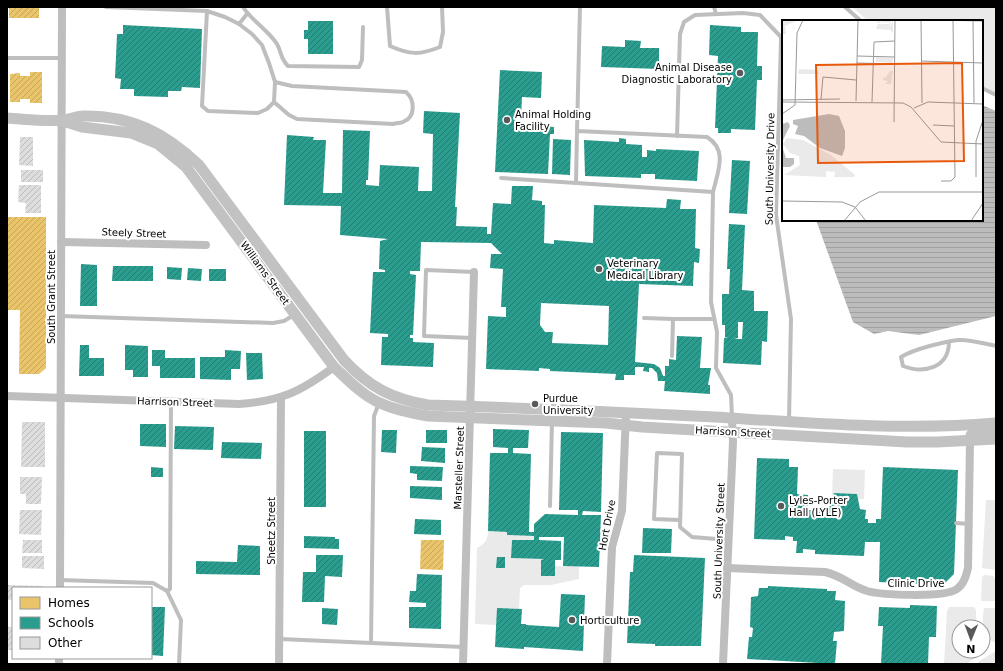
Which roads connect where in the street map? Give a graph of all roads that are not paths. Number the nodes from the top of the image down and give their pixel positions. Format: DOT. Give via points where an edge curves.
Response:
graph roads {
  1 [pos="62,7"];
  2 [pos="106,7"];
  3 [pos="243,7"];
  4 [pos="386,7"];
  5 [pos="442,7"];
  6 [pos="580,7"];
  7 [pos="714,7"];
  8 [pos="845,7"];
  9 [pos="206,11"];
  10 [pos="247,14"];
  11 [pos="716,14"];
  12 [pos="860,20"];
  13 [pos="239,24"];
  14 [pos="363,27"];
  15 [pos="7,58"];
  16 [pos="62,58"];
  17 [pos="275,82"];
  18 [pos="983,88"];
  19 [pos="996,95"];
  20 [pos="274,102"];
  21 [pos="7,118"];
  22 [pos="62,120"];
  23 [pos="578,131"];
  24 [pos="677,136"];
  25 [pos="501,178"];
  26 [pos="576,183"];
  27 [pos="713,192"];
  28 [pos="61,242"];
  29 [pos="206,246"];
  30 [pos="474,272"];
  31 [pos="295,314"];
  32 [pos="61,316"];
  33 [pos="644,318"];
  34 [pos="673,319"];
  35 [pos="714,319"];
  36 [pos="472,338"];
  37 [pos="949,343"];
  38 [pos="996,346"];
  39 [pos="672,356"];
  40 [pos="334,367"];
  41 [pos="7,396"];
  42 [pos="61,398"];
  43 [pos="281,398"];
  44 [pos="171,402"];
  45 [pos="379,403"];
  46 [pos="470,412"];
  47 [pos="626,413"];
  48 [pos="732,418"];
  49 [pos="552,420"];
  50 [pos="789,422"];
  51 [pos="996,423"];
  52 [pos="626,425"];
  53 [pos="996,431"];
  54 [pos="732,432"];
  55 [pos="996,439"];
  56 [pos="970,441"];
  57 [pos="550,506"];
  58 [pos="679,520"];
  59 [pos="956,523"];
  60 [pos="969,524"];
  61 [pos="729,540"];
  62 [pos="727,568"];
  63 [pos="60,584"];
  64 [pos="167,591"];
  65 [pos="280,639"];
  66 [pos="371,643"];
  67 [pos="464,647"];
  68 [pos="179,664"];
  69 [pos="280,664"];
  70 [pos="463,664"];
  71 [pos="607,664"];
  72 [pos="723,664"];
  1 -- 16 [label="street, South Grant Street"];
  2 -- 9 [label="lane"];
  3 -- 10 [label="lane"];
  4 -- 5 [label="lane" via="390,46 404,53 424,53 440,47 443,32"];
  6 -- 23 [label="lane" via="576,112"];
  7 -- 11 [label="lane"];
  8 -- 12 [label="lane"];
  9 -- 13 [label="lane"];
  9 -- 20 [label="lane" via="202,106 204,110 258,113"];
  10 -- 13 [label="lane"];
  10 -- 14 [label="lane" via="278,45 282,60 288,66 359,68 362,60"];
  11 -- 24 [label="lane, South University Drive" via="695,15 684,22 682,27"];
  11 -- 50 [label="lane, South University Drive" via="757,13 781,38 776,215 791,319"];
  13 -- 17 [label="lane" via="262,45"];
  15 -- 16 [label="lane"];
  16 -- 22 [label="street, South Grant Street"];
  17 -- 20 [label="lane"];
  17 -- 20 [label="lane" via="292,86 406,92 411,96 413,112 404,122 394,124 297,119"];
  18 -- 19 [label="lane"];
  21 -- 22 [label="main road, Williams Street"];
  22 -- 28 [label="street, South Grant Street"];
  22 -- 31 [label="main road, Williams Street" via="82,127 131,133 158,144 186,167"];
  22 -- 46 [label="main road, Williams Street" via="82,116 118,119 157,132 173,142 199,165 344,360 358,375 386,394 409,402"];
  23 -- 24 [label="lane"];
  23 -- 26 [label="lane"];
  24 -- 27 [label="lane" via="707,137 719,148 720,160"];
  25 -- 26 [label="lane"];
  26 -- 27 [label="lane"];
  27 -- 35 [label="lane" via="711,302"];
  28 -- 29 [label="street, Steely Street"];
  28 -- 32 [label="street, South Grant Street"];
  30 -- 36 [label="street, Marsteller Street"];
  30 -- 36 [label="lane" via="426,270 424,336"];
  31 -- 32 [label="lane" via="284,321 273,323"];
  31 -- 40 [label="main road, Williams Street"];
  32 -- 42 [label="street, South Grant Street"];
  33 -- 34 [label="lane"];
  34 -- 35 [label="lane"];
  34 -- 39 [label="lane"];
  35 -- 48 [label="lane" via="717,332 716,368 731,396"];
  36 -- 46 [label="street, Marsteller Street"];
  37 -- 37 [label="lane" via="909,352 901,357 903,366 912,369 935,367 946,357"];
  37 -- 38 [label="lane" via="959,340"];
  40 -- 43 [label="street, Harrison Street" via="311,383"];
  40 -- 45 [label="main road, Williams Street"];
  41 -- 42 [label="street, Harrison Street"];
  42 -- 44 [label="street, Harrison Street"];
  42 -- 63 [label="street, South Grant Street"];
  43 -- 44 [label="street, Harrison Street" via="239,404"];
  43 -- 65 [label="street, Sheetz Street"];
  44 -- 64 [label="lane" via="170,589"];
  45 -- 46 [label="main road, Williams Street" via="404,412 428,416"];
  45 -- 66 [label="lane" via="374,416"];
  46 -- 47 [label="main road, Harrison Street"];
  46 -- 49 [label="main road, Harrison Street"];
  46 -- 67 [label="street, Marsteller Street"];
  47 -- 48 [label="main road, Harrison Street"];
  47 -- 52 [label="street, Hort Drive"];
  48 -- 50 [label="main road, Harrison Street"];
  48 -- 54 [label="street, South University Street"];
  49 -- 52 [label="main road, Harrison Street"];
  49 -- 57 [label="lane"];
  50 -- 51 [label="main road, Harrison Street" via="899,427"];
  52 -- 54 [label="main road, Harrison Street"];
  52 -- 71 [label="street, Hort Drive" via="622,511 612,547"];
  53 -- 56 [label="main road" via="975,432 971,435"];
  54 -- 56 [label="main road, Harrison Street" via="907,442"];
  54 -- 61 [label="street, South University Street"];
  55 -- 56 [label="main road, Harrison Street"];
  56 -- 60 [label="street, Clinic Drive"];
  58 -- 58 [label="lane" via="654,519 657,453 682,454"];
  58 -- 61 [label="lane" via="680,526 692,537"];
  59 -- 60 [label="lane"];
  60 -- 62 [label="street, Clinic Drive" via="968,568 965,579 948,594 873,592 860,588 838,575 825,572"];
  61 -- 62 [label="street, South University Street"];
  62 -- 72 [label="street, South University Street"];
  63 -- 64 [label="lane" via="153,583"];
  64 -- 68 [label="lane" via="181,620"];
  65 -- 66 [label="lane"];
  65 -- 69 [label="street, Sheetz Street"];
  66 -- 67 [label="lane"];
  67 -- 70 [label="street, Marsteller Street"];
}
